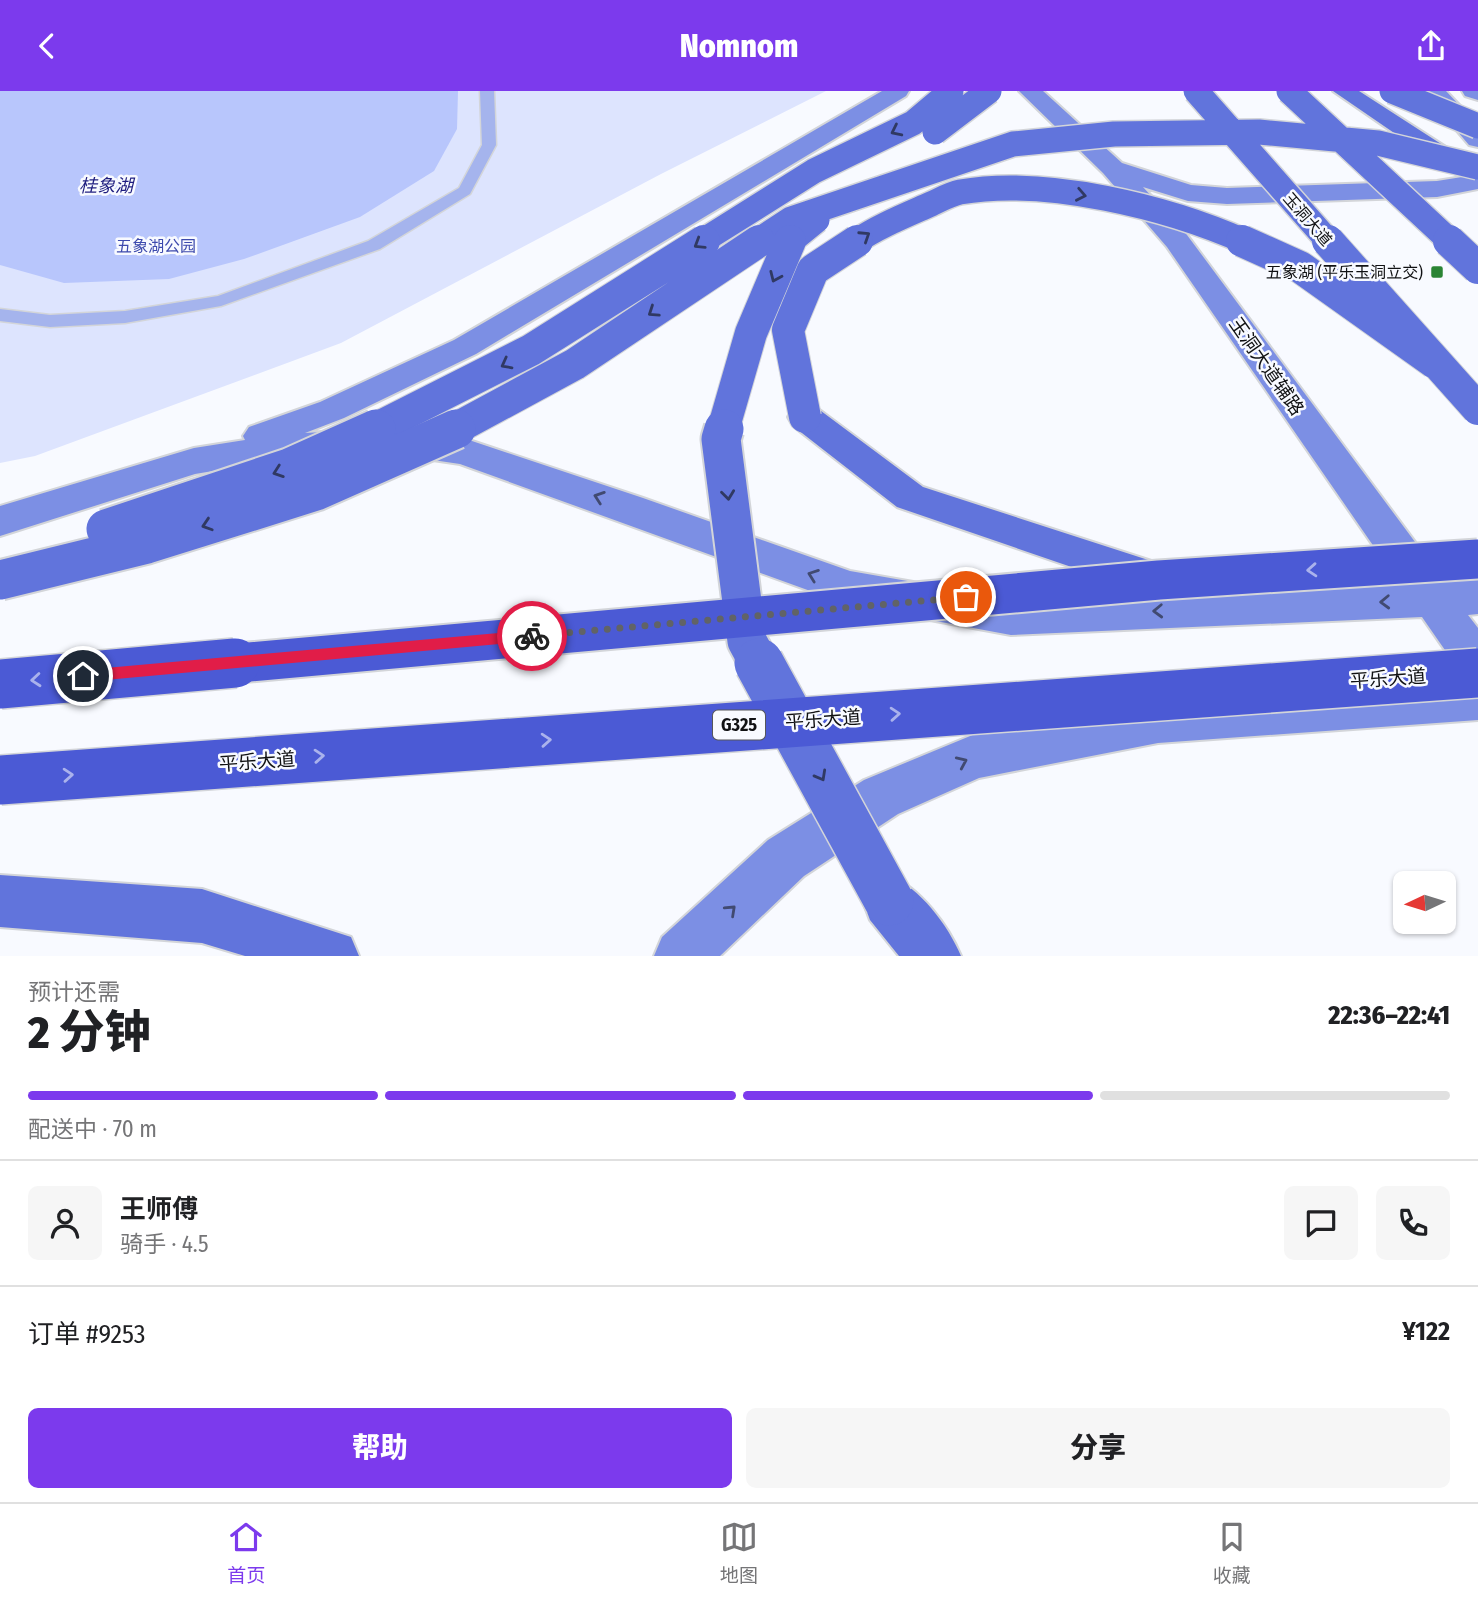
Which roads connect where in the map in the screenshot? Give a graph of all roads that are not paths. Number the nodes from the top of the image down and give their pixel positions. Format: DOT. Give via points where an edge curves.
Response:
graph roads {
  1 [pos="487,91"];
  2 [pos="898,91"];
  3 [pos="951,91"];
  4 [pos="989,91"];
  5 [pos="1030,91"];
  6 [pos="1196,91"];
  7 [pos="1289,91"];
  8 [pos="1345,91"];
  9 [pos="1392,91"];
  10 [pos="1434,91"];
  11 [pos="1473,91"];
  12 [pos="1478,93"];
  13 [pos="1478,126"];
  14 [pos="1478,140"];
  15 [pos="1112,168"];
  16 [pos="1472,171"];
  17 [pos="1478,268"];
  18 [pos="0,315"];
  19 [pos="1435,363"];
  20 [pos="1478,409"];
  21 [pos="194,461"];
  22 [pos="0,521"];
  23 [pos="1478,559"];
  24 [pos="0,560"];
  25 [pos="0,580"];
  26 [pos="1159,580"];
  27 [pos="1478,597"];
  28 [pos="1434,600"];
  29 [pos="1478,662"];
  30 [pos="1478,673"];
  31 [pos="0,684"];
  32 [pos="1478,700"];
  33 [pos="0,780"];
  34 [pos="0,901"];
  35 [pos="332,956"];
  36 [pos="681,956"];
  37 [pos="934,956"];
  1 -- 18 [label="lane" via="489,145 465,191 374,245 221,301 50,321"];
  2 -- 21 [label="main road" via="464,347 332,411"];
  3 -- 24 [label="main road, one-way, bridge" via="913,123 814,171 531,350 411,413 289,468"];
  4 -- 37 [label="main road, one-way, bridge" via="791,239 751,333 721,439 747,641 889,901"];
  5 -- 15 [label="main road, 玉洞大道辅路"];
  6 -- 19 [label="main road, 玉洞大道, bridge"];
  7 -- 17 [label="main road, bridge"];
  8 -- 16 [label="main road"];
  9 -- 13 [label="main road, bridge"];
  10 -- 14 [label="main road"];
  11 -- 12 [label="main road"];
  15 -- 16 [label="main road" via="1188,193 1227,196 1437,189 1470,183"];
  15 -- 28 [label="main road, 玉洞大道辅路" via="1177,241"];
  16 -- 25 [label="main road, one-way, bridge" via="1378,143 1259,132 1114,134 1013,144 791,219 575,364 452,431 328,485 147,544"];
  19 -- 20 [label="main road, 玉洞大道, bridge"];
  26 -- 19 [label="main road, one-way, bridge" via="910,498 805,417 788,330 813,270 878,227 958,192 1037,187 1129,204 1225,233 1300,267"];
  21 -- 22 [label="main road"];
  28 -- 21 [label="main road, one-way" via="1011,617 849,588 463,451 378,442 279,447"];
  23 -- 26 [label="highway, one-way, bridge"];
  26 -- 31 [label="highway, one-way, bridge"];
  27 -- 28 [label="main road"];
  28 -- 29 [label="main road, 玉洞大道辅路"];
  33 -- 30 [label="highway, 平乐大道 / G325, one-way, bridge"];
  36 -- 32 [label="main road, one-way" via="786,858 881,797 975,756 1158,722"];
  34 -- 35 [label="main road" via="202,916"];
}
